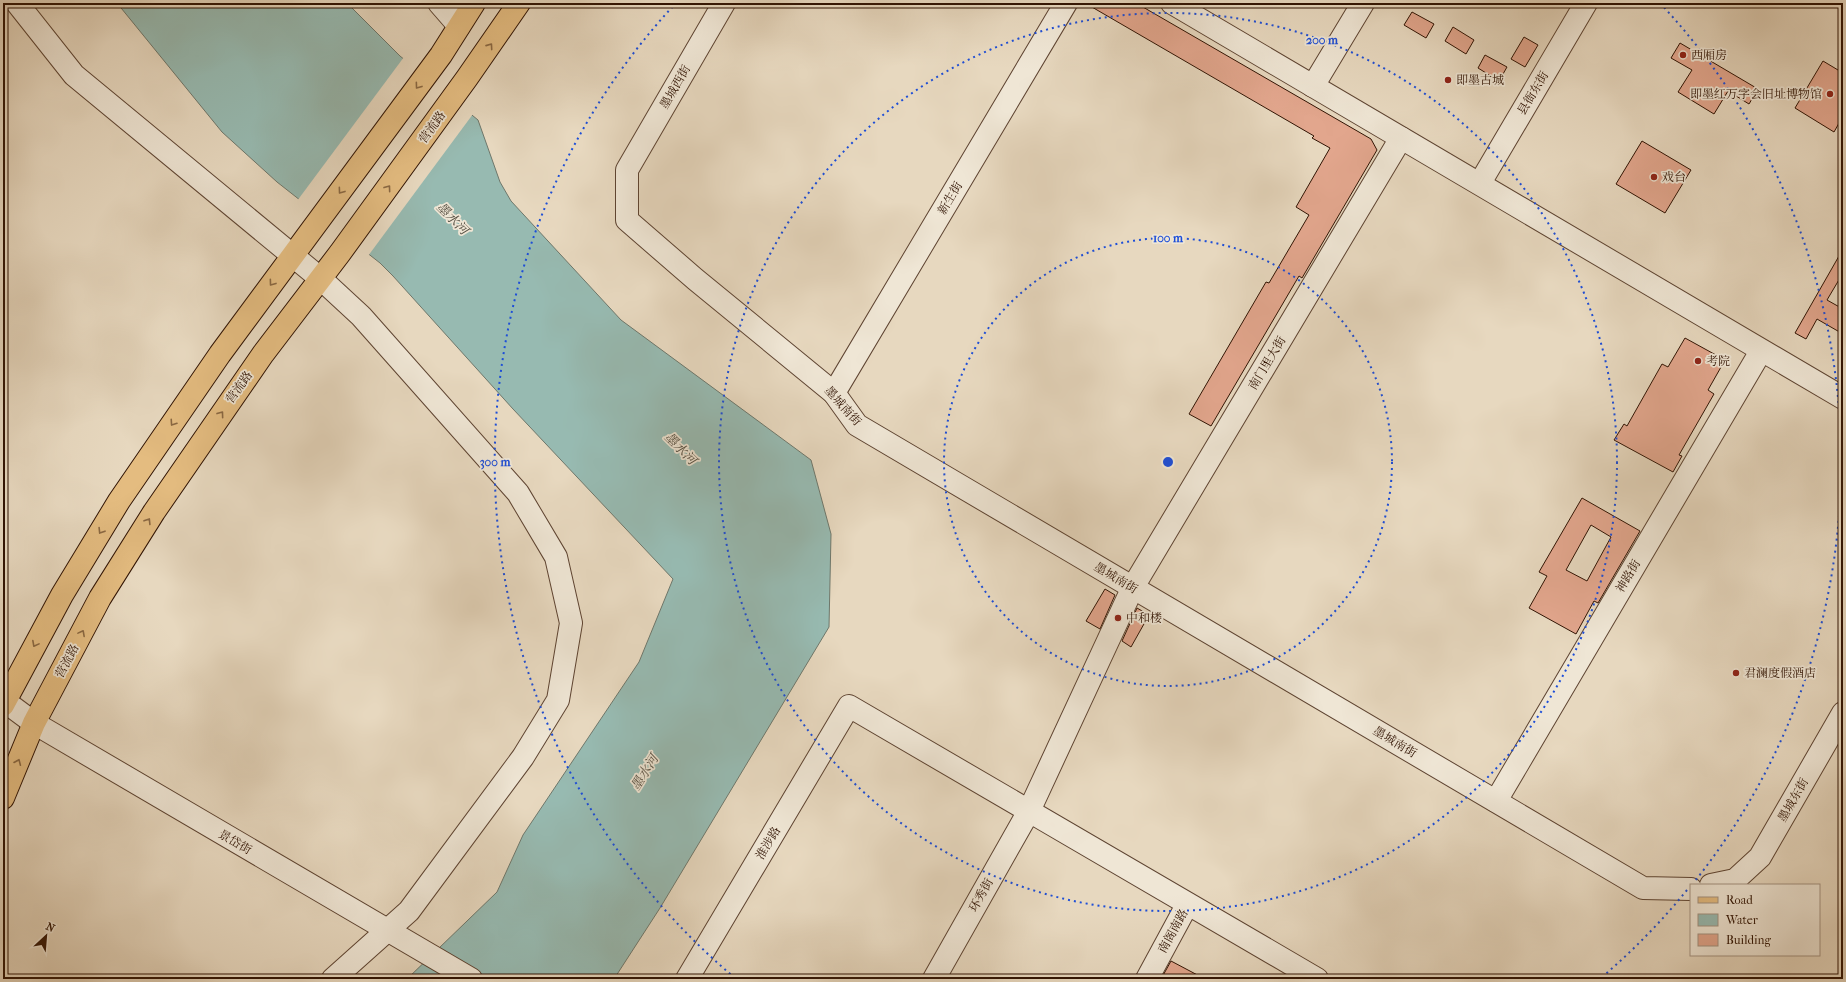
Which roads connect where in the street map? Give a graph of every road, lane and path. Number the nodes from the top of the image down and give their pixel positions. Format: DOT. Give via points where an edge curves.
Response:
graph roads {
  1 [pos="17,3"];
  2 [pos="439,3"];
  3 [pos="474,3"];
  4 [pos="519,3"];
  5 [pos="724,3"];
  6 [pos="1066,3"];
  7 [pos="1172,3"];
  8 [pos="1362,3"];
  9 [pos="1586,3"];
  10 [pos="3,12"];
  11 [pos="459,26"];
  12 [pos="1313,86"];
  13 [pos="1401,138"];
  14 [pos="626,170"];
  15 [pos="1480,183"];
  16 [pos="292,256"];
  17 [pos="321,279"];
  18 [pos="1761,351"];
  19 [pos="834,393"];
  20 [pos="1843,398"];
  21 [pos="1133,587"];
  22 [pos="4,702"];
  23 [pos="1843,713"];
  24 [pos="34,724"];
  25 [pos="3,798"];
  26 [pos="1496,801"];
  27 [pos="1029,811"];
  28 [pos="1716,884"];
  29 [pos="1690,890"];
  30 [pos="1187,905"];
  31 [pos="387,931"];
  32 [pos="333,979"];
  33 [pos="471,979"];
  34 [pos="687,979"];
  35 [pos="934,979"];
  36 [pos="1147,979"];
  37 [pos="1317,979"];
  1 -- 10 [label="street"];
  1 -- 16 [label="street" via="74,75"];
  2 -- 11 [label="street"];
  3 -- 11 [label="main road"];
  17 -- 4 [label="main road, 营流路, one-way"];
  5 -- 14 [label="street, 墨城西街"];
  6 -- 19 [label="street, 新生街"];
  7 -- 12 [label="street"];
  8 -- 12 [label="street"];
  9 -- 15 [label="street, 县衙东街"];
  11 -- 16 [label="main road, one-way"];
  12 -- 13 [label="street"];
  13 -- 15 [label="street"];
  13 -- 21 [label="street, 南门里大街"];
  14 -- 19 [label="street, 墨城南街" via="627,220 694,279"];
  15 -- 18 [label="street"];
  16 -- 17 [label="street"];
  16 -- 22 [label="main road, one-way" via="220,354 119,501 62,595"];
  24 -- 17 [label="main road, 营流路, one-way" via="100,598 154,512 263,354"];
  17 -- 31 [label="street" via="361,316 518,493 556,557 570,623 558,700 509,776 409,911"];
  18 -- 20 [label="street"];
  18 -- 26 [label="street, 神路街"];
  19 -- 21 [label="street, 墨城南街" via="857,425"];
  21 -- 26 [label="street, 墨城南街"];
  21 -- 27 [label="street, 南门里大街"];
  22 -- 24 [label="street, 景岱街"];
  23 -- 28 [label="street, 墨城东街" via="1760,857 1735,880"];
  25 -- 24 [label="main road, 营流路, one-way"];
  24 -- 31 [label="street, 景岱街"];
  26 -- 29 [label="street, 墨城南街" via="1643,888"];
  27 -- 30 [label="street"];
  27 -- 34 [label="street, 淮涉路" via="849,706"];
  27 -- 35 [label="street, 环秀街"];
  30 -- 36 [label="street, 南阁南路"];
  30 -- 37 [label="street"];
  31 -- 32 [label="street"];
  31 -- 33 [label="street, 景岱街"];
}
